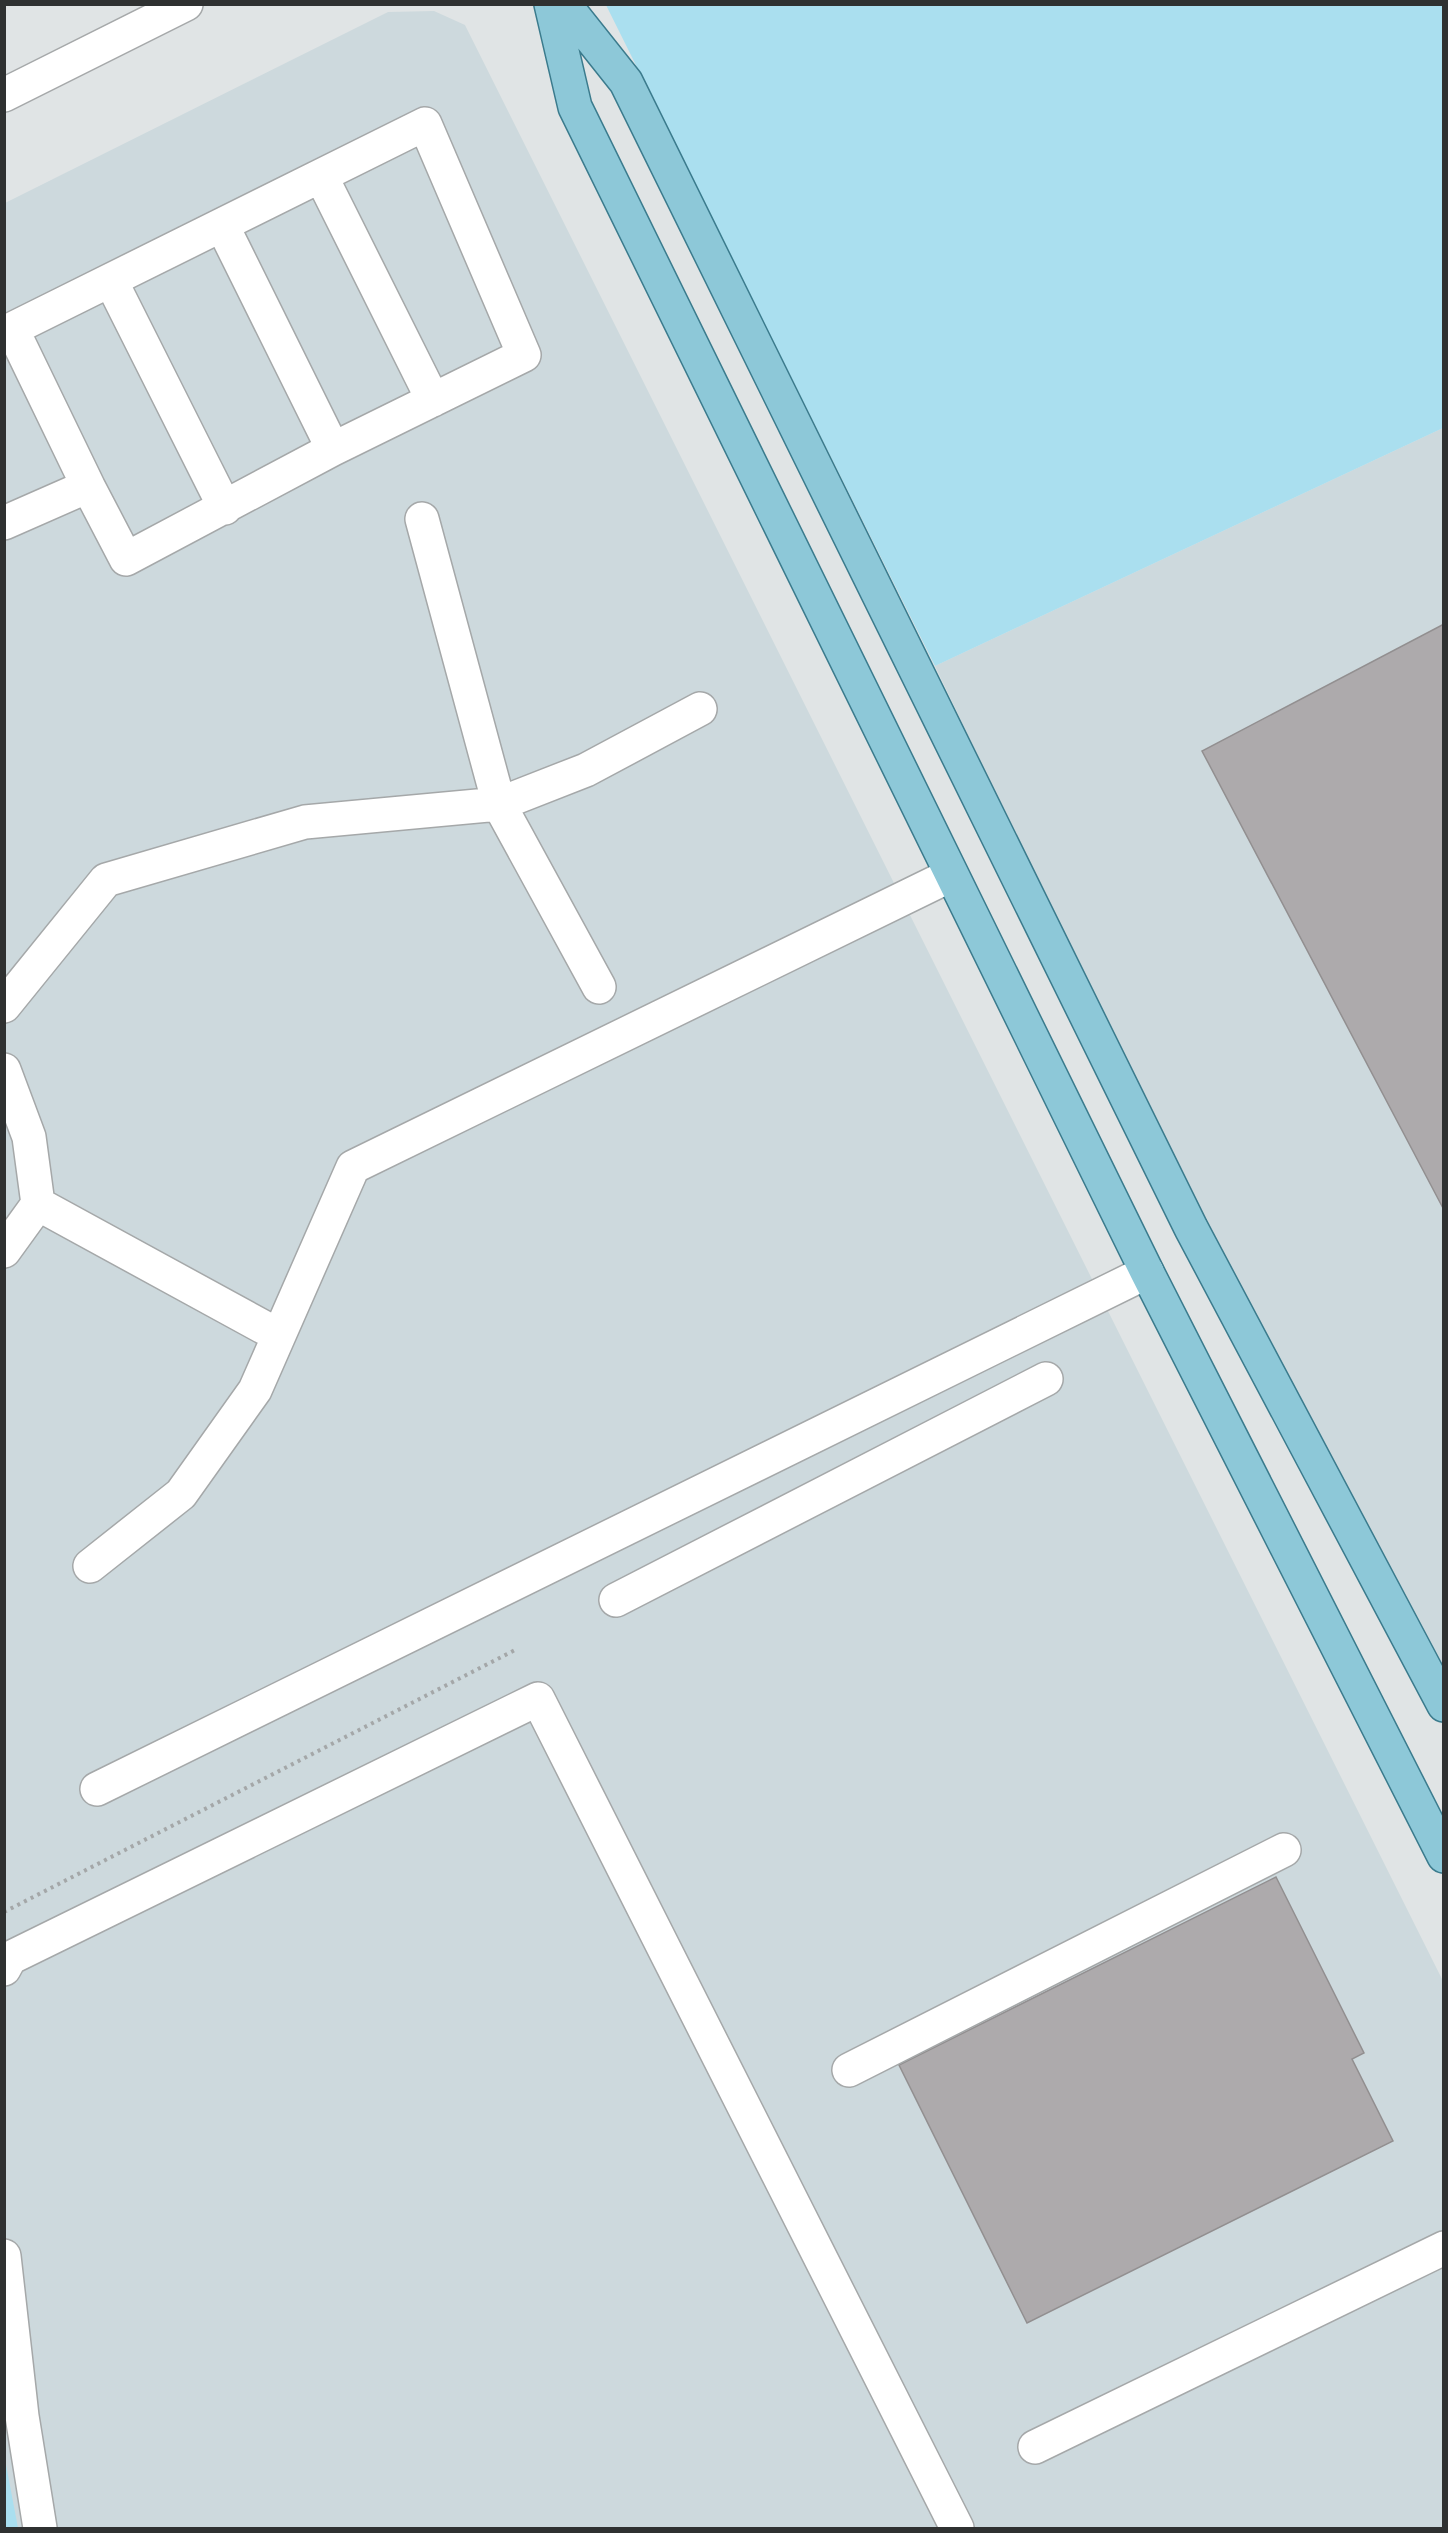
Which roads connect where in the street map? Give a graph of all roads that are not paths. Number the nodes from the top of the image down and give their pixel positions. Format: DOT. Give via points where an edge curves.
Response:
graph roads {
  1 [pos="186,4"];
  2 [pos="551,4"];
  3 [pos="564,4"];
  4 [pos="4,95"];
  5 [pos="321,176"];
  6 [pos="222,225"];
  7 [pos="111,281"];
  8 [pos="8,331"];
  9 [pos="433,400"];
  10 [pos="333,448"];
  11 [pos="88,486"];
  12 [pos="225,508"];
  13 [pos="422,519"];
  14 [pos="4,523"];
  15 [pos="700,709"];
  16 [pos="499,804"];
  17 [pos="951,875"];
  18 [pos="599,987"];
  19 [pos="4,1006"];
  20 [pos="4,1070"];
  21 [pos="38,1204"];
  22 [pos="4,1251"];
  23 [pos="1148,1272"];
  24 [pos="265,1328"];
  25 [pos="1046,1379"];
  26 [pos="90,1566"];
  27 [pos="616,1600"];
  28 [pos="1443,1705"];
  29 [pos="97,1789"];
  30 [pos="1284,1850"];
  31 [pos="1443,1856"];
  32 [pos="4,1969"];
  33 [pos="849,2070"];
  34 [pos="1443,2248"];
  35 [pos="4,2256"];
  36 [pos="1035,2447"];
  37 [pos="40,2529"];
  38 [pos="957,2529"];
  1 -- 4 [label="street"];
  2 -- 17 [label="main road" via="575,107"];
  3 -- 28 [label="main road" via="626,82 1191,1228"];
  5 -- 6 [label="street"];
  5 -- 9 [label="street"];
  5 -- 9 [label="street" via="425,124 524,355"];
  6 -- 7 [label="street"];
  6 -- 10 [label="street"];
  7 -- 8 [label="street"];
  7 -- 12 [label="street"];
  8 -- 11 [label="street"];
  9 -- 10 [label="street"];
  10 -- 12 [label="street"];
  11 -- 12 [label="street" via="126,559"];
  11 -- 14 [label="street"];
  13 -- 16 [label="street"];
  15 -- 16 [label="street" via="586,770"];
  16 -- 18 [label="street"];
  16 -- 19 [label="street" via="305,822 106,880"];
  17 -- 23 [label="main road"];
  17 -- 26 [label="street" via="353,1167 255,1390 181,1494"];
  20 -- 21 [label="street" via="29,1137"];
  21 -- 22 [label="street"];
  21 -- 24 [label="street"];
  23 -- 29 [label="street"];
  23 -- 31 [label="main road"];
  25 -- 27 [label="street"];
  30 -- 33 [label="street"];
  32 -- 38 [label="street" via="10,1958 538,1699"];
  34 -- 36 [label="street"];
  35 -- 37 [label="street" via="22,2416"];
}
